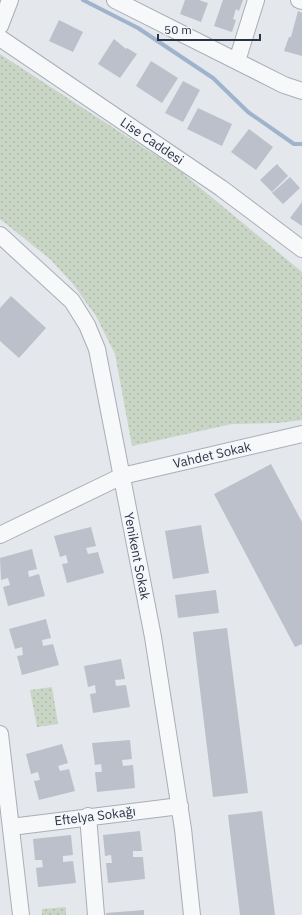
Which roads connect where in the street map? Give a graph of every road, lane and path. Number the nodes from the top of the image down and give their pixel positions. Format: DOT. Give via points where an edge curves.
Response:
graph roads {
  1 [pos="10,0"];
  2 [pos="115,0"];
  3 [pos="256,0"];
  4 [pos="299,0"];
  5 [pos="302,1"];
  6 [pos="0,26"];
  7 [pos="0,38"];
  8 [pos="237,61"];
  9 [pos="302,92"];
  10 [pos="0,235"];
  11 [pos="302,249"];
  12 [pos="300,440"];
  13 [pos="122,476"];
  14 [pos="0,535"];
  15 [pos="0,734"];
  16 [pos="180,806"];
  17 [pos="88,816"];
  18 [pos="11,827"];
  19 [pos="21,915"];
  20 [pos="96,915"];
  21 [pos="192,915"];
  1 -- 6 [label="street"];
  2 -- 8 [label="street"];
  3 -- 8 [label="street"];
  4 -- 5 [label="street"];
  7 -- 11 [label="street, Lise Caddesi" via="221,188"];
  8 -- 9 [label="street"];
  10 -- 13 [label="street, Yenikent Sokak" via="72,301 87,325 97,349"];
  12 -- 13 [label="street, Vahdet Sokak"];
  13 -- 14 [label="street"];
  13 -- 16 [label="street, Yenikent Sokak" via="153,637"];
  15 -- 18 [label="street"];
  16 -- 17 [label="street, Eftelya Sokağı"];
  16 -- 21 [label="street, Yenikent Sokak"];
  17 -- 18 [label="street, Eftelya Sokağı"];
  17 -- 20 [label="street"];
  18 -- 19 [label="street"];
}
